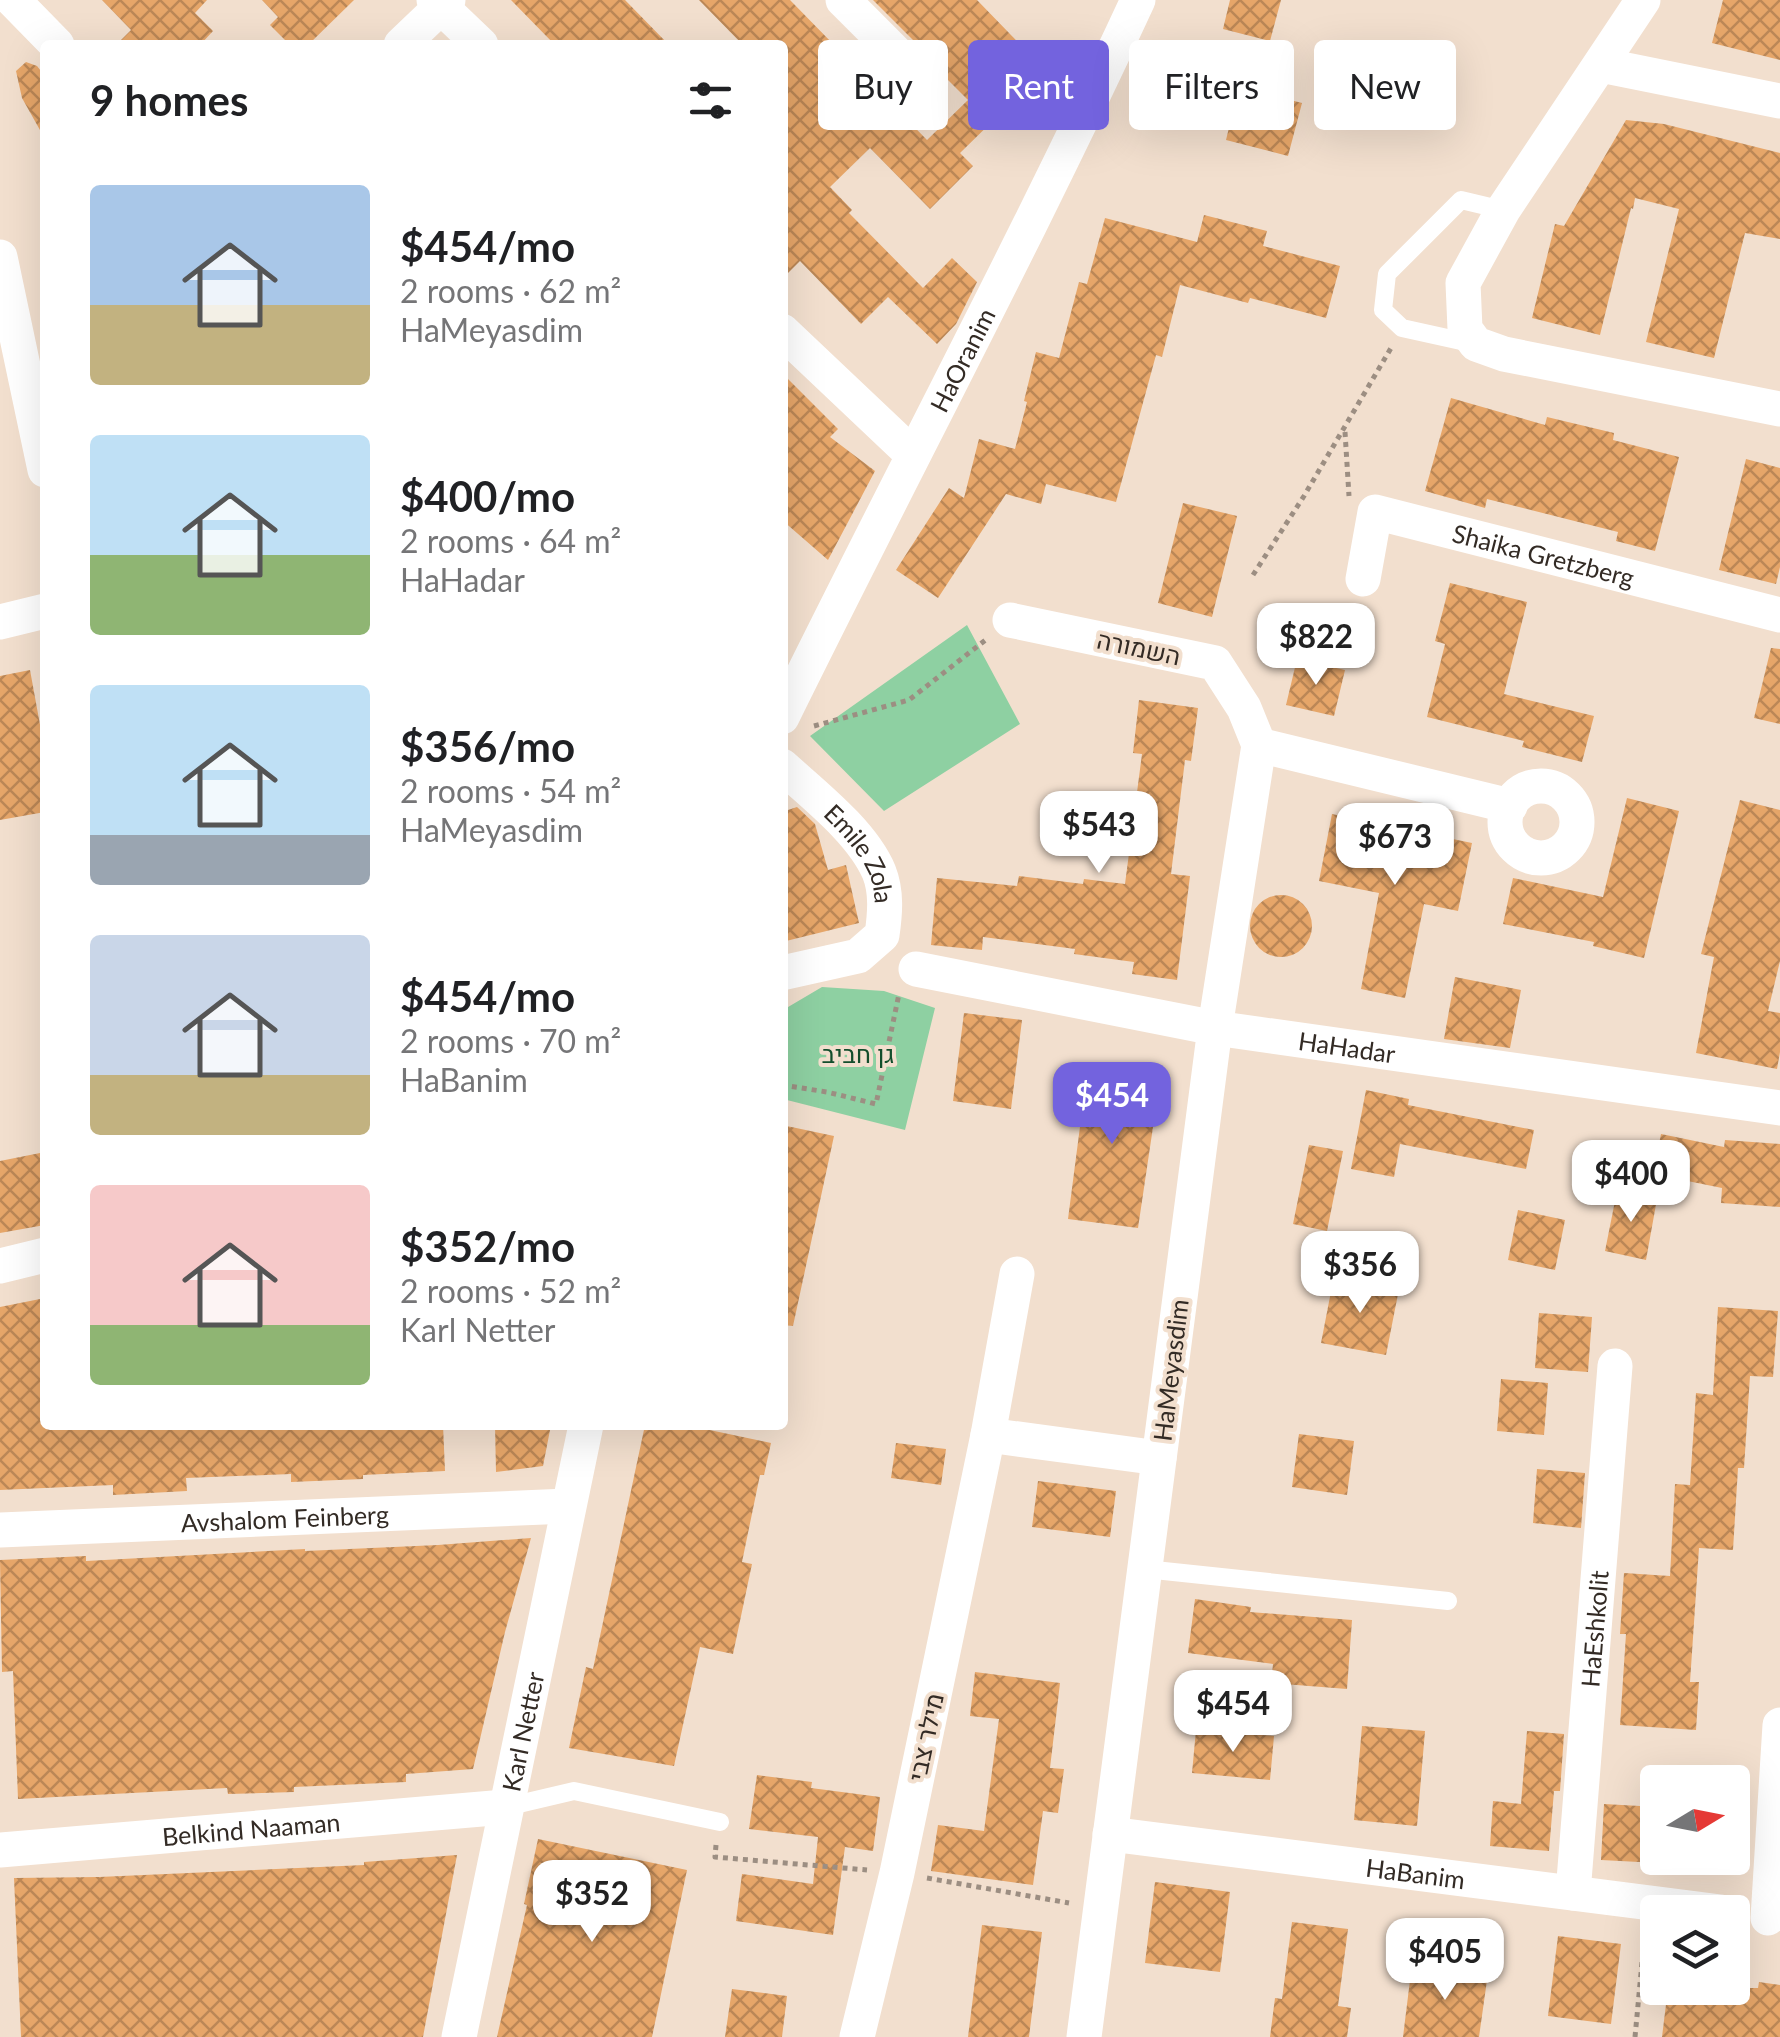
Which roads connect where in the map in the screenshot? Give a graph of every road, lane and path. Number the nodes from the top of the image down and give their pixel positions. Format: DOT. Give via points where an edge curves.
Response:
graph roads {
  1 [pos="12,0"];
  2 [pos="843,0"];
  3 [pos="1138,0"];
  4 [pos="1644,0"];
  5 [pos="441,2"];
  6 [pos="0,29"];
  7 [pos="48,36"];
  8 [pos="407,40"];
  9 [pos="476,40"];
  10 [pos="883,40"];
  11 [pos="1601,65"];
  12 [pos="1780,101"];
  13 [pos="1503,210"];
  14 [pos="0,258"];
  15 [pos="1402,328"];
  16 [pos="788,337"];
  17 [pos="1476,344"];
  18 [pos="1780,409"];
  19 [pos="1344,429"];
  20 [pos="40,446"];
  21 [pos="912,455"];
  22 [pos="1376,512"];
  23 [pos="1253,575"];
  24 [pos="1363,579"];
  25 [pos="40,612"];
  26 [pos="1780,615"];
  27 [pos="1010,620"];
  28 [pos="0,622"];
  29 [pos="788,706"];
  30 [pos="788,709"];
  31 [pos="1259,745"];
  32 [pos="788,772"];
  33 [pos="1510,806"];
  34 [pos="788,973"];
  35 [pos="908,976"];
  36 [pos="1215,1028"];
  37 [pos="788,1086"];
  38 [pos="1780,1108"];
  39 [pos="40,1256"];
  40 [pos="0,1266"];
  41 [pos="1016,1274"];
  42 [pos="1615,1366"];
  43 [pos="585,1430"];
  44 [pos="988,1435"];
  45 [pos="1159,1458"];
  46 [pos="568,1506"];
  47 [pos="0,1530"];
  48 [pos="1145,1568"];
  49 [pos="1448,1601"];
  50 [pos="1780,1725"];
  51 [pos="506,1807"];
  52 [pos="720,1822"];
  53 [pos="1110,1834"];
  54 [pos="0,1850"];
  55 [pos="1573,1894"];
  56 [pos="1640,1902"];
  57 [pos="1774,1919"];
  58 [pos="1640,1985"];
  59 [pos="459,2037"];
  60 [pos="857,2037"];
  61 [pos="1084,2037"];
  62 [pos="1635,2037"];
  1 -- 7 [label="street"];
  2 -- 10 [label="street"];
  3 -- 21 [label="street, HaOranim"];
  4 -- 11 [label="street"];
  5 -- 8 [label="street"];
  5 -- 9 [label="street"];
  6 -- 7 [label="street"];
  11 -- 12 [label="street"];
  11 -- 13 [label="street"];
  13 -- 15 [label="lane" via="1461,200 1387,274 1383,310"];
  13 -- 17 [label="street" via="1464,282 1465,330"];
  14 -- 20 [label="street"];
  15 -- 17 [label="lane"];
  15 -- 19 [label="path"];
  16 -- 21 [label="street"];
  17 -- 18 [label="street"];
  19 -- 22 [label="path" via="1349,498"];
  19 -- 23 [label="path"];
  21 -- 29 [label="street, HaOranim"];
  22 -- 24 [label="street"];
  22 -- 26 [label="street, Shaika Gretzberg"];
  25 -- 28 [label="street"];
  27 -- 30 [label="path" via="910,700 812,727"];
  27 -- 31 [label="street, השמורה" via="1215,663"];
  31 -- 33 [label="street"];
  31 -- 36 [label="street, HaMeyasdim"];
  32 -- 34 [label="street, Emile Zola" via="854,834 879,872 886,906 882,935 858,956"];
  35 -- 36 [label="street, HaHadar"];
  35 -- 37 [label="path" via="876,1104"];
  36 -- 38 [label="street, HaHadar"];
  36 -- 45 [label="street, HaMeyasdim"];
  39 -- 40 [label="street"];
  41 -- 44 [label="street, מילר צבי"];
  42 -- 55 [label="street, HaEshkolit"];
  43 -- 46 [label="street, Karl Netter"];
  44 -- 45 [label="street"];
  44 -- 60 [label="street, מילר צבי"];
  45 -- 48 [label="street, HaMeyasdim"];
  46 -- 47 [label="street, Avshalom Feinberg"];
  46 -- 51 [label="street, Karl Netter"];
  48 -- 49 [label="lane"];
  48 -- 53 [label="street, HaMeyasdim"];
  50 -- 57 [label="street"];
  51 -- 52 [label="lane" via="574,1791"];
  51 -- 54 [label="street, Belkind Naaman"];
  51 -- 59 [label="street, Karl Netter"];
  53 -- 55 [label="street, HaBanim"];
  53 -- 61 [label="street, HaMeyasdim"];
  55 -- 56 [label="street, HaBanim"];
  58 -- 62 [label="path"];
}
